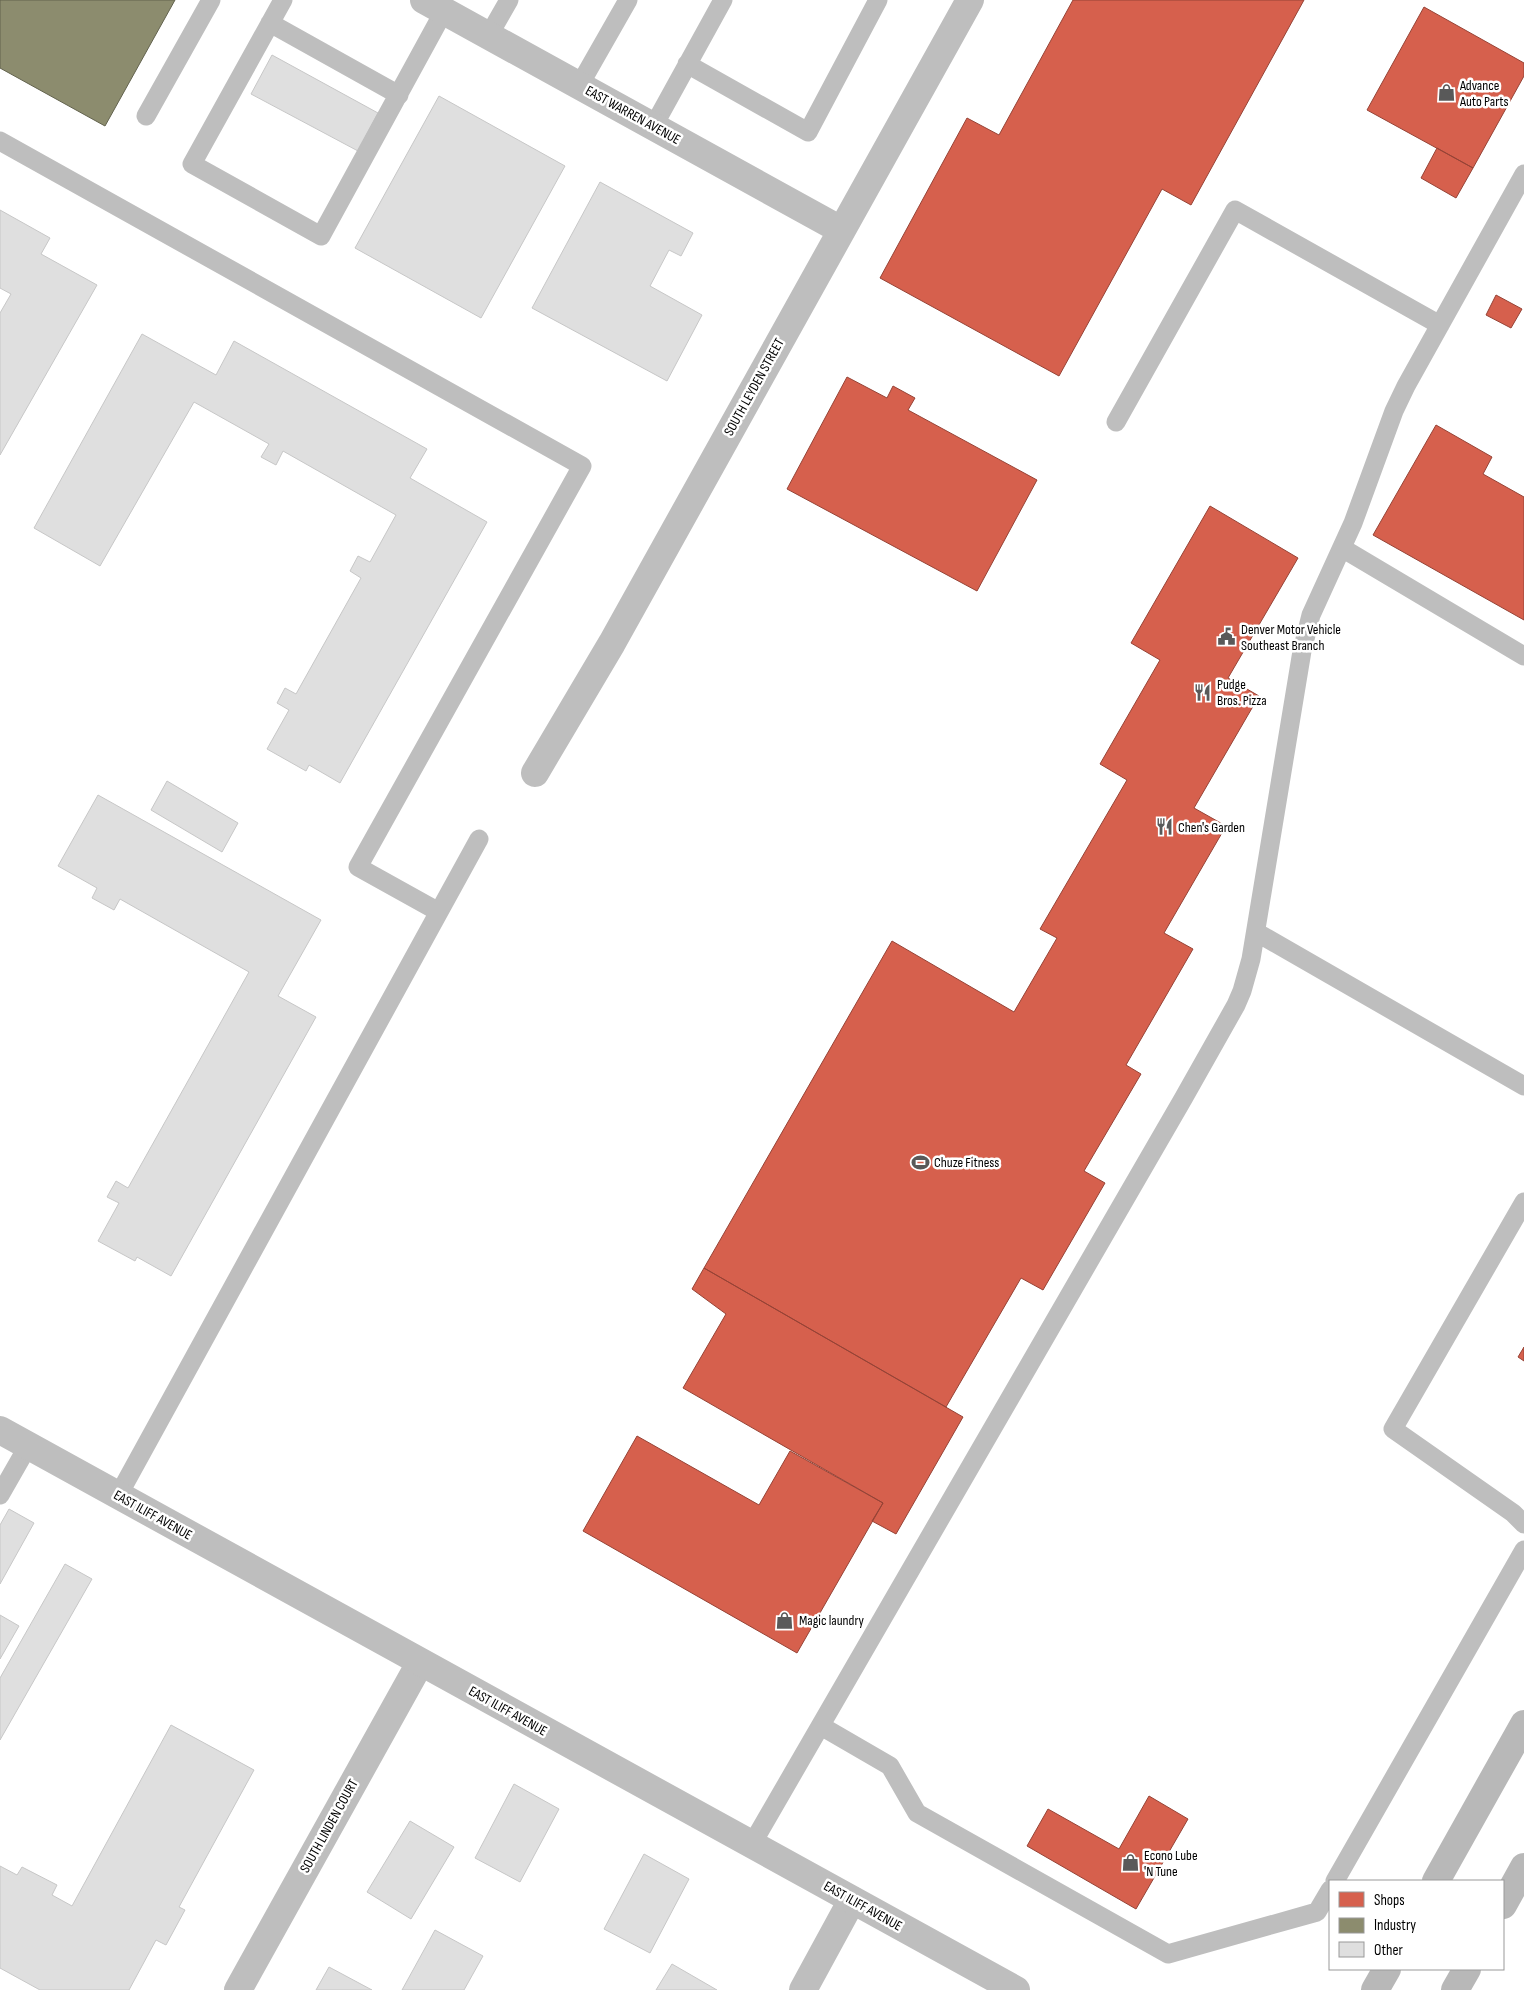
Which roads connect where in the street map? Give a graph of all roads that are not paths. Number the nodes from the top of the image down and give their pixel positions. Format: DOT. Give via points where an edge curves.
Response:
graph roads {
  1 [pos="211,0"];
  2 [pos="283,0"];
  3 [pos="509,0"];
  4 [pos="628,0"];
  5 [pos="723,0"];
  6 [pos="878,0"];
  7 [pos="970,0"];
  8 [pos="434,6"];
  9 [pos="270,23"];
  10 [pos="488,36"];
  11 [pos="687,64"];
  12 [pos="580,86"];
  13 [pos="398,95"];
  14 [pos="146,116"];
  15 [pos="653,126"];
  16 [pos="0,140"];
  17 [pos="1524,174"];
  18 [pos="841,230"];
  19 [pos="1440,325"];
  20 [pos="1116,422"];
  21 [pos="1342,548"];
  22 [pos="1524,656"];
  23 [pos="535,773"];
  24 [pos="479,839"];
  25 [pos="439,912"];
  26 [pos="1256,932"];
  27 [pos="1524,1086"];
  28 [pos="1524,1202"];
  29 [pos="0,1430"];
  30 [pos="28,1446"];
  31 [pos="0,1495"];
  32 [pos="118,1496"];
  33 [pos="1524,1524"];
  34 [pos="1524,1550"];
  35 [pos="420,1663"];
  36 [pos="1524,1724"];
  37 [pos="821,1726"];
  38 [pos="752,1844"];
  39 [pos="1524,1868"];
  40 [pos="1336,1880"];
  41 [pos="1437,1880"];
  42 [pos="1329,1892"];
  43 [pos="852,1900"];
  44 [pos="1504,1903"];
  45 [pos="1386,1970"];
  46 [pos="1466,1970"];
  47 [pos="810,1988"];
  48 [pos="238,1990"];
  49 [pos="1016,1990"];
  50 [pos="1375,1990"];
  51 [pos="1455,1990"];
  1 -- 14 [label="lane"];
  2 -- 9 [label="lane"];
  3 -- 10 [label="lane"];
  4 -- 12 [label="lane"];
  5 -- 11 [label="lane"];
  6 -- 11 [label="lane" via="808,132"];
  7 -- 18 [label="street, SOUTH LEYDEN STREET"];
  8 -- 10 [label="street, EAST WARREN AVENUE"];
  8 -- 13 [label="lane"];
  9 -- 13 [label="lane"];
  9 -- 13 [label="lane" via="192,164 321,236"];
  10 -- 12 [label="street, EAST WARREN AVENUE"];
  11 -- 15 [label="lane"];
  12 -- 15 [label="street, EAST WARREN AVENUE"];
  15 -- 18 [label="street, EAST WARREN AVENUE"];
  16 -- 25 [label="lane" via="582,466 358,867"];
  17 -- 19 [label="lane"];
  18 -- 23 [label="street, SOUTH LEYDEN STREET" via="612,643"];
  19 -- 20 [label="lane" via="1235,210"];
  19 -- 21 [label="lane" via="1394,412"];
  21 -- 22 [label="lane"];
  21 -- 26 [label="lane" via="1316,600 1306,631"];
  24 -- 25 [label="lane"];
  25 -- 32 [label="lane"];
  26 -- 27 [label="lane"];
  26 -- 37 [label="lane" via="1242,991 1227,1023"];
  28 -- 33 [label="lane" via="1393,1429"];
  29 -- 30 [label="street, EAST ILIFF AVENUE"];
  30 -- 31 [label="lane"];
  30 -- 32 [label="street, EAST ILIFF AVENUE"];
  32 -- 35 [label="street, EAST ILIFF AVENUE"];
  34 -- 40 [label="lane"];
  35 -- 38 [label="street, EAST ILIFF AVENUE"];
  35 -- 48 [label="street, SOUTH LINDEN COURT"];
  36 -- 41 [label="main road"];
  37 -- 38 [label="lane"];
  37 -- 42 [label="lane" via="890,1766 917,1813 1168,1954 1317,1912"];
  38 -- 43 [label="street, EAST ILIFF AVENUE"];
  39 -- 44 [label="main road"];
  43 -- 47 [label="street"];
  43 -- 49 [label="street, EAST ILIFF AVENUE"];
  45 -- 50 [label="main road"];
  46 -- 51 [label="main road"];
}
